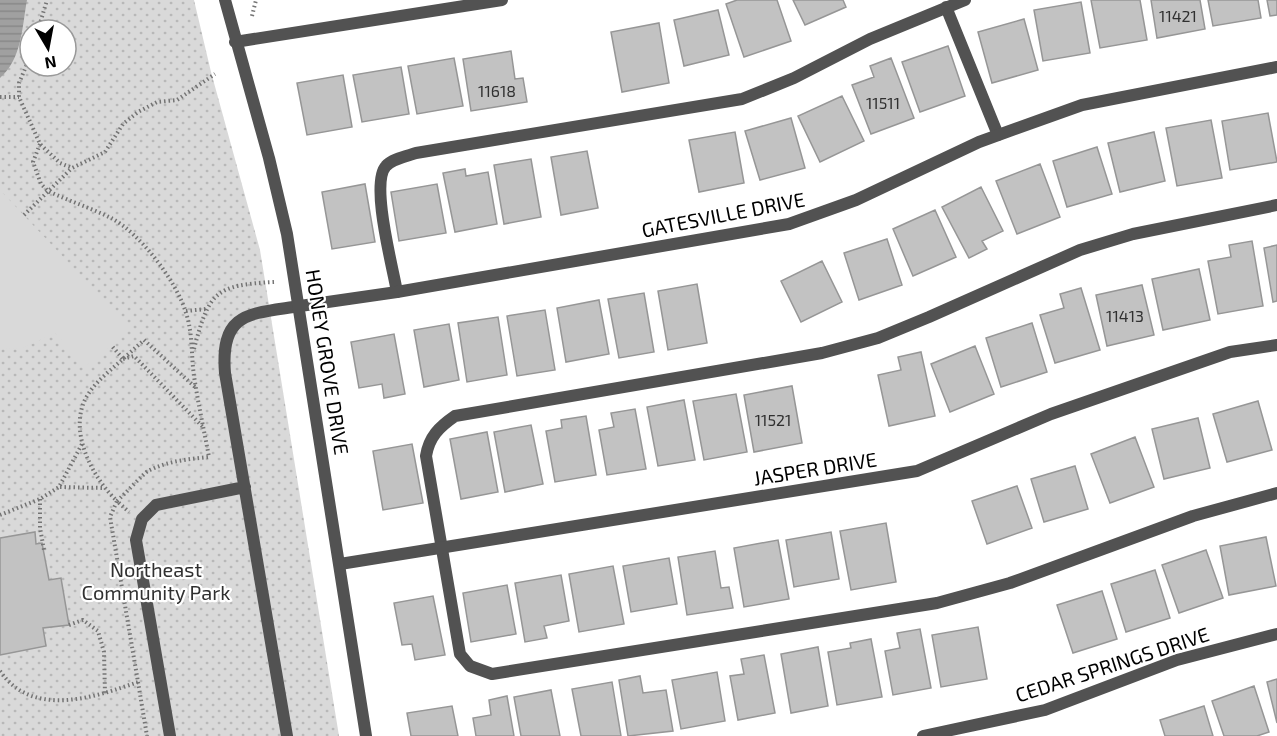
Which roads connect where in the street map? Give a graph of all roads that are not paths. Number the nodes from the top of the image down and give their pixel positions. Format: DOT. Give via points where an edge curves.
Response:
graph roads {
  1 [pos="225,0"];
  2 [pos="502,0"];
  3 [pos="965,0"];
  4 [pos="946,7"];
  5 [pos="235,42"];
  6 [pos="1277,67"];
  7 [pos="998,135"];
  8 [pos="1277,205"];
  9 [pos="398,292"];
  10 [pos="300,306"];
  11 [pos="1277,345"];
  12 [pos="245,487"];
  13 [pos="1277,494"];
  14 [pos="441,548"];
  15 [pos="340,564"];
  16 [pos="1277,634"];
  17 [pos="946,734"];
  18 [pos="170,736"];
  19 [pos="287,736"];
  20 [pos="366,736"];
  21 [pos="923,736"];
  1 -- 5 [label="street, HONEY GROVE DRIVE"];
  2 -- 5 [label="street"];
  3 -- 4 [label="street"];
  4 -- 7 [label="street"];
  4 -- 9 [label="street" via="742,99 416,153 386,165 380,180 383,215"];
  5 -- 10 [label="street, HONEY GROVE DRIVE" via="269,158"];
  6 -- 7 [label="street, GATESVILLE DRIVE" via="1082,105"];
  7 -- 9 [label="street, GATESVILLE DRIVE" via="856,200 789,224"];
  8 -- 14 [label="street" via="1133,234 1080,250 878,338 822,353 455,416 432,436 426,456"];
  9 -- 10 [label="street, GATESVILLE DRIVE"];
  10 -- 12 [label="street, GATESVILLE DRIVE" via="245,316 227,335 223,349"];
  10 -- 15 [label="street, HONEY GROVE DRIVE"];
  11 -- 14 [label="street, JASPER DRIVE" via="1230,352 1051,414 917,471"];
  12 -- 18 [label="street" via="156,505 139,525 136,540"];
  12 -- 19 [label="street, GATESVILLE DRIVE"];
  13 -- 14 [label="street" via="1193,516 1010,584 955,599 492,674 470,666 460,654"];
  14 -- 15 [label="street, JASPER DRIVE"];
  15 -- 20 [label="street, HONEY GROVE DRIVE"];
  16 -- 17 [label="street, CEDAR SPRINGS DRIVE" via="1177,660 1045,710"];
  17 -- 21 [label="street, CEDAR SPRINGS DRIVE"];
}
